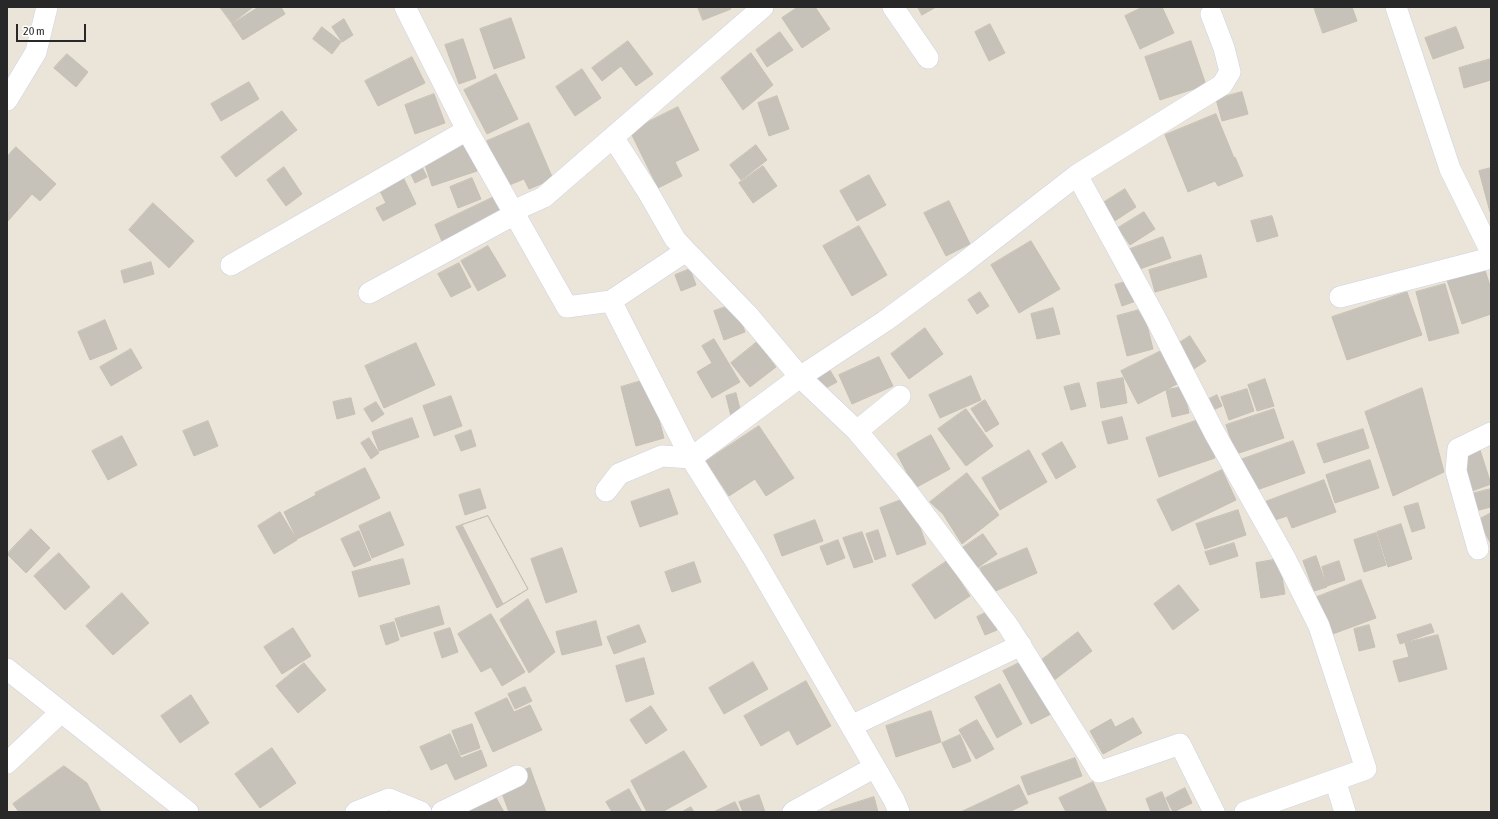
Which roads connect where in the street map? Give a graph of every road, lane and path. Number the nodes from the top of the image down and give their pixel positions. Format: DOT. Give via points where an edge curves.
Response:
graph roads {
  1 [pos="47,7"];
  2 [pos="405,7"];
  3 [pos="763,7"];
  4 [pos="893,7"];
  5 [pos="1396,7"];
  6 [pos="1214,9"];
  7 [pos="928,58"];
  8 [pos="7,100"];
  9 [pos="468,130"];
  10 [pos="613,137"];
  11 [pos="1077,175"];
  12 [pos="514,213"];
  13 [pos="686,251"];
  14 [pos="1491,252"];
  15 [pos="1491,258"];
  16 [pos="231,265"];
  17 [pos="369,293"];
  18 [pos="1340,297"];
  19 [pos="610,301"];
  20 [pos="800,377"];
  21 [pos="900,396"];
  22 [pos="857,431"];
  23 [pos="1491,433"];
  24 [pos="691,458"];
  25 [pos="606,490"];
  26 [pos="1478,548"];
  27 [pos="1021,645"];
  28 [pos="7,669"];
  29 [pos="61,712"];
  30 [pos="851,726"];
  31 [pos="7,763"];
  32 [pos="875,767"];
  33 [pos="517,776"];
  34 [pos="1335,780"];
  35 [pos="188,812"];
  36 [pos="356,812"];
  37 [pos="421,812"];
  38 [pos="442,812"];
  39 [pos="793,812"];
  40 [pos="899,812"];
  41 [pos="1214,812"];
  42 [pos="1244,812"];
  43 [pos="1345,812"];
  1 -- 8 [label="street" via="36,52"];
  2 -- 9 [label="street"];
  3 -- 10 [label="street"];
  4 -- 7 [label="street"];
  5 -- 14 [label="street" via="1450,169"];
  6 -- 11 [label="street" via="1230,72 1222,86"];
  9 -- 12 [label="street"];
  9 -- 16 [label="street"];
  10 -- 12 [label="street" via="544,197"];
  10 -- 13 [label="street" via="675,239"];
  11 -- 20 [label="street" via="885,321"];
  11 -- 34 [label="street" via="1155,317 1214,432 1285,558 1319,626 1366,769"];
  12 -- 17 [label="street"];
  12 -- 19 [label="street" via="567,307"];
  13 -- 19 [label="street"];
  13 -- 20 [label="street" via="748,315"];
  15 -- 18 [label="street"];
  19 -- 24 [label="street"];
  20 -- 22 [label="street"];
  20 -- 24 [label="street"];
  21 -- 22 [label="street"];
  22 -- 27 [label="street" via="903,486"];
  23 -- 26 [label="street" via="1458,449 1456,471"];
  24 -- 25 [label="street" via="662,456 620,474"];
  24 -- 30 [label="street" via="753,557"];
  27 -- 30 [label="street"];
  27 -- 41 [label="street" via="1099,772 1180,744"];
  28 -- 29 [label="street"];
  29 -- 31 [label="street"];
  29 -- 35 [label="street"];
  30 -- 32 [label="street"];
  32 -- 39 [label="street"];
  32 -- 40 [label="street"];
  33 -- 38 [label="street"];
  34 -- 42 [label="street"];
  34 -- 43 [label="street"];
  36 -- 37 [label="street" via="389,799"];
}
